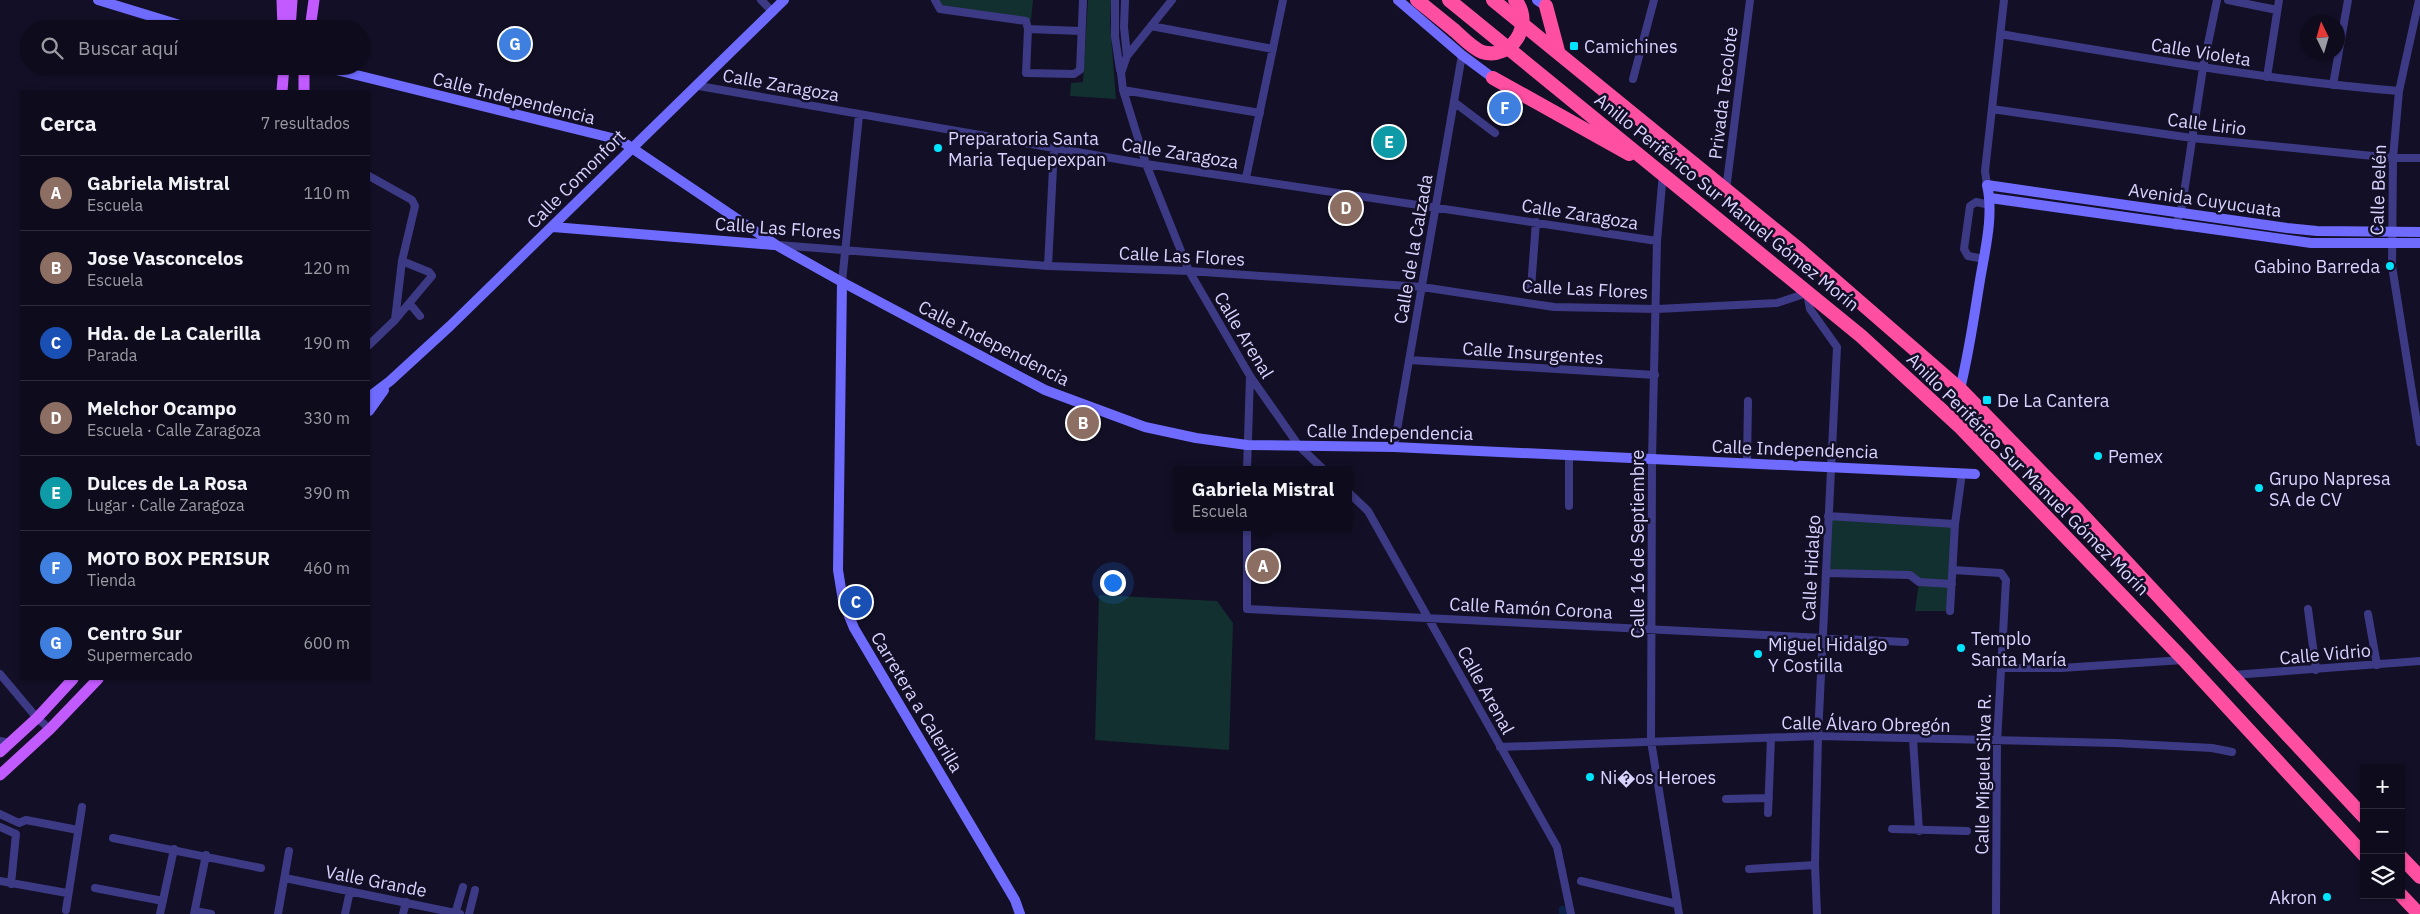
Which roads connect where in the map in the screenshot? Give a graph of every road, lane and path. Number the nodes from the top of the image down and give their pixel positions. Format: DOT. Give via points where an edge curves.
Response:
graph roads {
  1 [pos="98,0"];
  2 [pos="282,0"];
  3 [pos="292,0"];
  4 [pos="306,0"];
  5 [pos="314,0"];
  6 [pos="761,0"];
  7 [pos="784,0"];
  8 [pos="935,0"];
  9 [pos="1083,0"];
  10 [pos="1116,0"];
  11 [pos="1126,0"];
  12 [pos="1172,0"];
  13 [pos="1283,0"];
  14 [pos="1398,0"];
  15 [pos="1417,0"];
  16 [pos="1449,0"];
  17 [pos="1493,0"];
  18 [pos="1515,0"];
  19 [pos="1654,0"];
  20 [pos="1750,0"];
  21 [pos="2004,0"];
  22 [pos="2217,0"];
  23 [pos="2228,0"];
  24 [pos="2279,0"];
  25 [pos="2348,0"];
  26 [pos="2419,0"];
  27 [pos="1544,2"];
  28 [pos="124,4"];
  29 [pos="2277,10"];
  30 [pos="773,12"];
  31 [pos="168,20"];
  32 [pos="283,20"];
  33 [pos="291,20"];
  34 [pos="305,20"];
  35 [pos="311,20"];
  36 [pos="1151,26"];
  37 [pos="1028,29"];
  38 [pos="1081,31"];
  39 [pos="2000,34"];
  40 [pos="1273,49"];
  41 [pos="1558,52"];
  42 [pos="1462,55"];
  43 [pos="1127,56"];
  44 [pos="2202,68"];
  45 [pos="1121,73"];
  46 [pos="283,75"];
  47 [pos="304,75"];
  48 [pos="356,75"];
  49 [pos="2267,77"];
  50 [pos="1493,78"];
  51 [pos="1633,79"];
  52 [pos="2333,85"];
  53 [pos="699,86"];
  54 [pos="282,90"];
  55 [pos="304,90"];
  56 [pos="1123,90"];
  57 [pos="2399,91"];
  58 [pos="1454,102"];
  59 [pos="1992,108"];
  60 [pos="1260,113"];
  61 [pos="859,115"];
  62 [pos="1495,133"];
  63 [pos="2192,138"];
  64 [pos="632,148"];
  65 [pos="1054,148"];
  66 [pos="2393,158"];
  67 [pos="2420,158"];
  68 [pos="1146,164"];
  69 [pos="1662,173"];
  70 [pos="370,177"];
  71 [pos="1246,178"];
  72 [pos="1987,185"];
  73 [pos="1726,190"];
  74 [pos="1990,202"];
  75 [pos="1436,206"];
  76 [pos="2180,213"];
  77 [pos="1536,222"];
  78 [pos="2176,226"];
  79 [pos="553,227"];
  80 [pos="2392,232"];
  81 [pos="2420,232"];
  82 [pos="1657,241"];
  83 [pos="2391,243"];
  84 [pos="2420,243"];
  85 [pos="776,245"];
  86 [pos="845,249"];
  87 [pos="1984,259"];
  88 [pos="402,261"];
  89 [pos="1048,266"];
  90 [pos="1189,271"];
  91 [pos="842,282"];
  92 [pos="1422,287"];
  93 [pos="1531,288"];
  94 [pos="1807,293"];
  95 [pos="410,304"];
  96 [pos="1657,309"];
  97 [pos="420,316"];
  98 [pos="395,320"];
  99 [pos="370,344"];
  100 [pos="1409,360"];
  101 [pos="1655,375"];
  102 [pos="1250,376"];
  103 [pos="390,381"];
  104 [pos="1960,389"];
  105 [pos="2416,394"];
  106 [pos="370,396"];
  107 [pos="1748,401"];
  108 [pos="370,410"];
  109 [pos="2420,442"];
  110 [pos="1248,445"];
  111 [pos="1299,446"];
  112 [pos="1394,447"];
  113 [pos="1569,454"];
  114 [pos="1652,459"];
  115 [pos="1747,463"];
  116 [pos="1247,466"];
  117 [pos="1320,466"];
  118 [pos="1831,466"];
  119 [pos="1962,473"];
  120 [pos="1976,474"];
  121 [pos="1352,496"];
  122 [pos="1569,506"];
  123 [pos="1828,516"];
  124 [pos="1955,524"];
  125 [pos="1247,531"];
  126 [pos="1952,570"];
  127 [pos="1826,573"];
  128 [pos="1952,584"];
  129 [pos="2308,609"];
  130 [pos="1950,611"];
  131 [pos="2368,614"];
  132 [pos="1430,618"];
  133 [pos="1652,629"];
  134 [pos="1823,638"];
  135 [pos="1905,642"];
  136 [pos="2184,660"];
  137 [pos="2420,662"];
  138 [pos="2377,665"];
  139 [pos="2000,668"];
  140 [pos="2316,670"];
  141 [pos="0,674"];
  142 [pos="2233,675"];
  143 [pos="72,680"];
  144 [pos="97,680"];
  145 [pos="37,718"];
  146 [pos="50,729"];
  147 [pos="1818,736"];
  148 [pos="1771,738"];
  149 [pos="1913,739"];
  150 [pos="1651,741"];
  151 [pos="5,742"];
  152 [pos="1997,742"];
  153 [pos="1500,747"];
  154 [pos="0,752"];
  155 [pos="2232,752"];
  156 [pos="0,775"];
  157 [pos="1769,798"];
  158 [pos="1726,799"];
  159 [pos="82,807"];
  160 [pos="1768,813"];
  161 [pos="2360,813"];
  162 [pos="0,814"];
  163 [pos="0,827"];
  164 [pos="78,830"];
  165 [pos="1892,830"];
  166 [pos="1919,831"];
  167 [pos="1967,831"];
  168 [pos="112,838"];
  169 [pos="174,849"];
  170 [pos="289,851"];
  171 [pos="2363,854"];
  172 [pos="206,855"];
  173 [pos="2405,861"];
  174 [pos="1815,865"];
  175 [pos="261,868"];
  176 [pos="1749,869"];
  177 [pos="2420,877"];
  178 [pos="285,878"];
  179 [pos="0,881"];
  180 [pos="1581,881"];
  181 [pos="11,884"];
  182 [pos="463,887"];
  183 [pos="95,888"];
  184 [pos="476,890"];
  185 [pos="350,891"];
  186 [pos="68,893"];
  187 [pos="2405,899"];
  188 [pos="163,901"];
  189 [pos="406,902"];
  190 [pos="1678,904"];
  191 [pos="66,910"];
  192 [pos="195,912"];
  193 [pos="160,914"];
  194 [pos="211,914"];
  195 [pos="278,914"];
  196 [pos="344,914"];
  197 [pos="403,914"];
  198 [pos="457,914"];
  199 [pos="469,914"];
  200 [pos="1020,914"];
  201 [pos="1571,914"];
  202 [pos="1679,914"];
  203 [pos="1817,914"];
  204 [pos="1996,914"];
  205 [pos="2419,914"];
  1 -- 28 [label="street"];
  2 -- 32 [label="main road"];
  3 -- 33 [label="main road"];
  4 -- 34 [label="main road"];
  5 -- 35 [label="main road"];
  6 -- 30 [label="street"];
  7 -- 30 [label="street, Calle Comonfort"];
  8 -- 37 [label="street" via="940,9 1025,21"];
  9 -- 38 [label="street"];
  10 -- 45 [label="street" via="1115,37"];
  11 -- 43 [label="street, Calle Arenal"];
  12 -- 36 [label="street"];
  13 -- 40 [label="street"];
  14 -- 42 [label="street"];
  15 -- 18 [label="highway, bridge" via="1482,52 1498,52 1516,41 1523,26 1522,10"];
  16 -- 69 [label="highway, Anillo Periférico Sur Manuel Gómez Morín"];
  17 -- 41 [label="highway, Anillo Periférico Sur Manuel Gómez Morín"];
  19 -- 51 [label="street"];
  20 -- 73 [label="street, Privada Tecolote"];
  21 -- 39 [label="street"];
  22 -- 44 [label="street"];
  23 -- 29 [label="street"];
  24 -- 29 [label="street"];
  25 -- 52 [label="street"];
  26 -- 57 [label="street, Calle Belén"];
  27 -- 41 [label="highway"];
  28 -- 31 [label="street"];
  29 -- 49 [label="street"];
  30 -- 53 [label="street, Calle Comonfort"];
  36 -- 40 [label="street"];
  36 -- 43 [label="street"];
  37 -- 38 [label="street"];
  37 -- 38 [label="street" via="1025,68 1026,73 1031,74 1078,74"];
  39 -- 44 [label="street, Calle Violeta"];
  39 -- 59 [label="street"];
  40 -- 60 [label="street"];
  41 -- 73 [label="highway, Anillo Periférico Sur Manuel Gómez Morín"];
  42 -- 50 [label="street"];
  42 -- 58 [label="street, Calle de la Calzada"];
  43 -- 45 [label="street, Calle Arenal"];
  44 -- 49 [label="street, Calle Violeta"];
  44 -- 63 [label="street"];
  45 -- 56 [label="street, Calle Arenal"];
  46 -- 54 [label="main road"];
  47 -- 55 [label="main road"];
  48 -- 64 [label="street, Calle Independencia" via="620,140"];
  49 -- 52 [label="street, Calle Violeta"];
  50 -- 69 [label="highway"];
  52 -- 57 [label="street, Calle Violeta"];
  53 -- 61 [label="street, Calle Zaragoza"];
  53 -- 64 [label="street, Calle Comonfort"];
  56 -- 60 [label="street"];
  56 -- 68 [label="street, Calle Arenal"];
  57 -- 66 [label="street, Calle Belén"];
  58 -- 62 [label="street"];
  58 -- 75 [label="street, Calle de la Calzada"];
  59 -- 63 [label="street, Calle Lirio"];
  59 -- 72 [label="street"];
  60 -- 71 [label="street"];
  61 -- 65 [label="street, Calle Zaragoza"];
  61 -- 86 [label="street"];
  63 -- 66 [label="street, Calle Lirio"];
  63 -- 76 [label="street"];
  64 -- 79 [label="street, Calle Comonfort"];
  64 -- 85 [label="street, Calle Independencia"];
  65 -- 68 [label="street, Calle Zaragoza"];
  65 -- 89 [label="street"];
  66 -- 67 [label="street, Calle Lirio"];
  66 -- 80 [label="street, Calle Belén"];
  68 -- 71 [label="street, Calle Zaragoza"];
  68 -- 90 [label="street, Calle Arenal"];
  69 -- 82 [label="street, Calle 16 de Septiembre"];
  69 -- 94 [label="highway, Anillo Periférico Sur Manuel Gómez Morín"];
  70 -- 88 [label="street" via="415,203"];
  71 -- 75 [label="street, Calle Zaragoza"];
  72 -- 74 [label="street"];
  72 -- 76 [label="street, Avenida Cuyucuata"];
  73 -- 104 [label="highway, Anillo Periférico Sur Manuel Gómez Morín"];
  74 -- 78 [label="street, Avenida Cuyucuata"];
  74 -- 87 [label="street"];
  74 -- 87 [label="street" via="1976,202 1970,206 1964,249 1968,256"];
  75 -- 77 [label="street, Calle Zaragoza"];
  75 -- 92 [label="street, Calle de la Calzada"];
  76 -- 78 [label="street"];
  76 -- 80 [label="street, Avenida Cuyucuata" via="2317,231"];
  77 -- 82 [label="street, Calle Zaragoza"];
  77 -- 93 [label="street"];
  78 -- 83 [label="street, Avenida Cuyucuata" via="2311,243"];
  79 -- 85 [label="street, Calle Las Flores"];
  79 -- 103 [label="street, Calle Comonfort"];
  80 -- 81 [label="street, Avenida Cuyucuata"];
  80 -- 83 [label="street, Calle Belén"];
  82 -- 96 [label="street, Calle 16 de Septiembre"];
  83 -- 84 [label="street, Avenida Cuyucuata"];
  83 -- 105 [label="street, Calle Belén" via="2392,266"];
  85 -- 86 [label="street, Calle Las Flores"];
  85 -- 91 [label="street, Calle Independencia"];
  86 -- 89 [label="street, Calle Las Flores"];
  86 -- 91 [label="street"];
  87 -- 104 [label="street" via="1968,360"];
  88 -- 95 [label="street" via="432,276"];
  88 -- 98 [label="street"];
  89 -- 90 [label="street, Calle Las Flores"];
  90 -- 92 [label="street, Calle Las Flores"];
  90 -- 102 [label="street, Calle Arenal"];
  91 -- 110 [label="street, Calle Independencia" via="1045,390 1145,428"];
  91 -- 200 [label="street, Carretera a Calerilla" via="838,570 843,602 854,628 1015,900"];
  92 -- 96 [label="street, Calle Las Flores" via="1554,307"];
  92 -- 100 [label="street, Calle de la Calzada"];
  94 -- 96 [label="street, Calle Las Flores" via="1777,303"];
  94 -- 118 [label="street, Calle Hidalgo" via="1810,309 1837,347"];
  94 -- 136 [label="highway, Anillo Periférico Sur Manuel Gómez Morín" via="1862,336 1959,426"];
  95 -- 97 [label="street"];
  95 -- 98 [label="street"];
  96 -- 101 [label="street, Calle 16 de Septiembre"];
  98 -- 99 [label="street"];
  100 -- 101 [label="street, Calle Insurgentes"];
  100 -- 112 [label="street, Calle de la Calzada"];
  101 -- 114 [label="street, Calle 16 de Septiembre"];
  102 -- 110 [label="street"];
  102 -- 111 [label="street, Calle Arenal"];
  103 -- 106 [label="street, Calle Comonfort"];
  103 -- 108 [label="street, Calle Comonfort"];
  104 -- 142 [label="highway, Anillo Periférico Sur Manuel Gómez Morín"];
  105 -- 109 [label="street, Calle Belén"];
  107 -- 115 [label="street"];
  110 -- 111 [label="street, Calle Independencia"];
  110 -- 116 [label="street"];
  111 -- 112 [label="street, Calle Independencia"];
  111 -- 117 [label="street, Calle Arenal"];
  112 -- 113 [label="street, Calle Independencia"];
  113 -- 114 [label="street, Calle Independencia"];
  113 -- 122 [label="street"];
  114 -- 115 [label="street, Calle Independencia"];
  114 -- 133 [label="street, Calle 16 de Septiembre"];
  115 -- 118 [label="street, Calle Independencia"];
  118 -- 119 [label="street, Calle Independencia"];
  118 -- 123 [label="street, Calle Hidalgo"];
  119 -- 120 [label="street, Calle Independencia"];
  119 -- 124 [label="street"];
  121 -- 132 [label="street, Calle Arenal" via="1368,511"];
  123 -- 124 [label="street"];
  123 -- 127 [label="street, Calle Hidalgo"];
  124 -- 126 [label="street"];
  125 -- 132 [label="street, Calle Ramón Corona" via="1247,609"];
  126 -- 128 [label="street"];
  126 -- 139 [label="street, Calle Miguel Silva R." via="2004,575"];
  127 -- 128 [label="street" via="1910,575 1919,582"];
  127 -- 134 [label="street, Calle Hidalgo"];
  128 -- 130 [label="street"];
  129 -- 140 [label="street"];
  131 -- 138 [label="street"];
  132 -- 133 [label="street, Calle Ramón Corona"];
  132 -- 153 [label="street, Calle Arenal"];
  133 -- 134 [label="street, Calle Ramón Corona"];
  133 -- 150 [label="street, Calle 16 de Septiembre"];
  134 -- 135 [label="street, Calle Ramón Corona"];
  134 -- 147 [label="street, Calle Hidalgo"];
  136 -- 139 [label="street" via="2061,668"];
  136 -- 171 [label="highway, Anillo Periférico Sur Manuel Gómez Morín"];
  137 -- 138 [label="street, Calle Vidrio"];
  138 -- 140 [label="street, Calle Vidrio"];
  139 -- 152 [label="street, Calle Miguel Silva R."];
  140 -- 142 [label="street, Calle Vidrio"];
  141 -- 145 [label="street"];
  142 -- 161 [label="highway, Anillo Periférico Sur Manuel Gómez Morín"];
  143 -- 145 [label="main road"];
  144 -- 146 [label="main road"];
  145 -- 146 [label="street"];
  145 -- 151 [label="main road"];
  146 -- 156 [label="main road"];
  147 -- 148 [label="street, Calle Álvaro Obregón"];
  147 -- 149 [label="street, Calle Álvaro Obregón"];
  147 -- 174 [label="street, Calle Hidalgo"];
  148 -- 150 [label="street, Calle Álvaro Obregón"];
  148 -- 157 [label="street"];
  149 -- 152 [label="street, Calle Álvaro Obregón"];
  149 -- 166 [label="street"];
  150 -- 153 [label="street, Calle Álvaro Obregón"];
  150 -- 190 [label="street, Calle 16 de Septiembre"];
  151 -- 154 [label="main road"];
  152 -- 155 [label="street, Calle Álvaro Obregón" via="2115,743"];
  152 -- 204 [label="street, Calle Miguel Silva R."];
  153 -- 201 [label="street, Calle Arenal" via="1558,847"];
  157 -- 158 [label="street"];
  157 -- 160 [label="street"];
  159 -- 164 [label="street"];
  162 -- 164 [label="street" via="19,823 26,820"];
  163 -- 181 [label="street" via="16,834"];
  164 -- 186 [label="street"];
  165 -- 166 [label="street"];
  166 -- 167 [label="street"];
  168 -- 169 [label="street"];
  169 -- 172 [label="street"];
  169 -- 188 [label="street"];
  170 -- 178 [label="street"];
  172 -- 175 [label="street"];
  172 -- 192 [label="street"];
  173 -- 177 [label="highway"];
  174 -- 176 [label="street"];
  174 -- 203 [label="street, Calle Hidalgo"];
  178 -- 185 [label="street, Valle Grande"];
  178 -- 195 [label="street"];
  179 -- 181 [label="street"];
  180 -- 190 [label="street"];
  181 -- 186 [label="street"];
  182 -- 198 [label="street"];
  183 -- 188 [label="street"];
  184 -- 199 [label="street"];
  185 -- 189 [label="street, Valle Grande"];
  185 -- 196 [label="street"];
  186 -- 191 [label="street"];
  187 -- 205 [label="highway"];
  188 -- 193 [label="street"];
  189 -- 197 [label="street"];
  189 -- 198 [label="street, Valle Grande"];
  190 -- 202 [label="street, Calle 16 de Septiembre"];
  192 -- 194 [label="street"];
}
